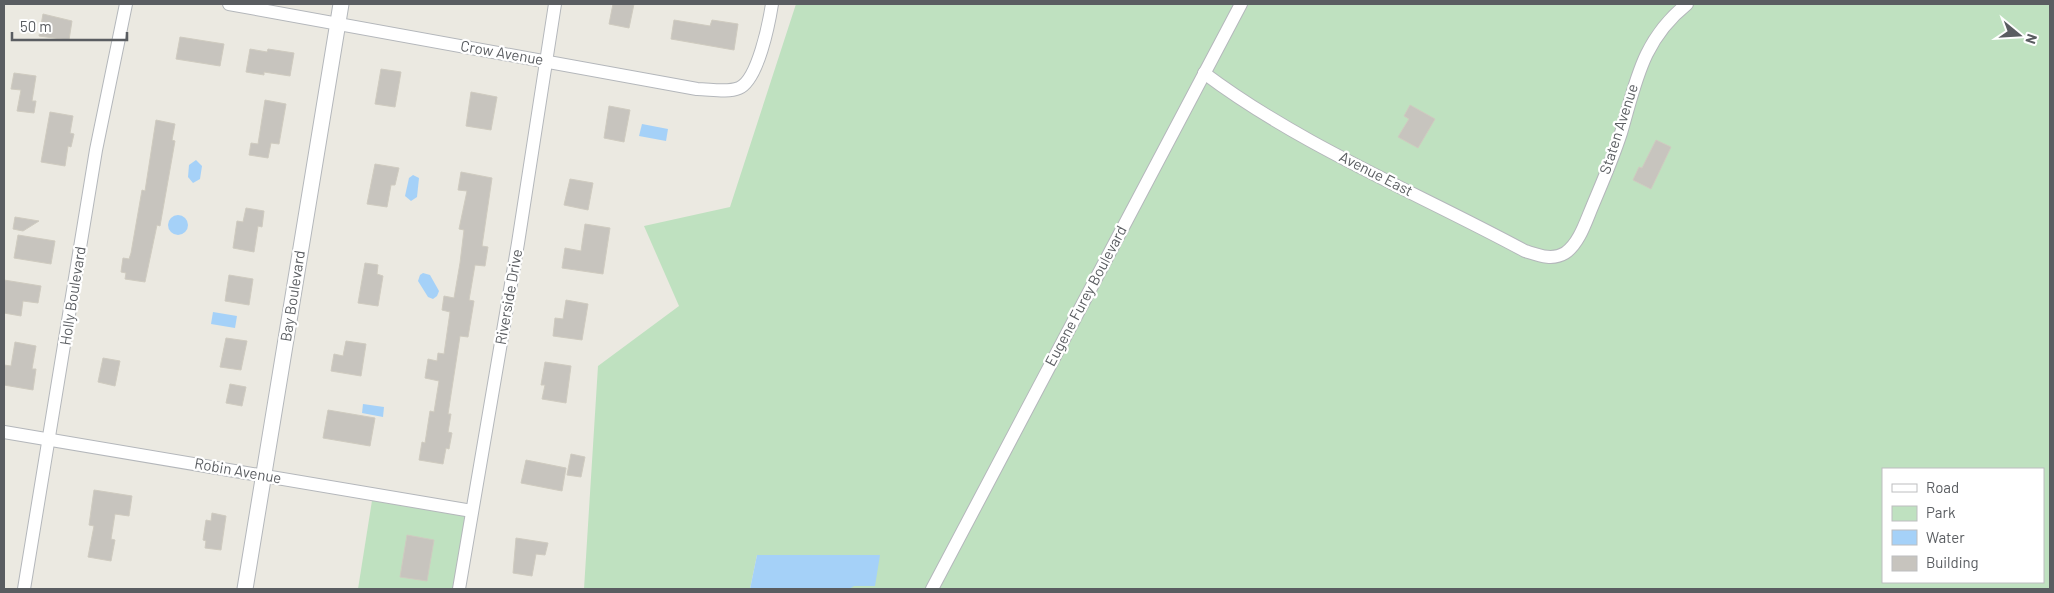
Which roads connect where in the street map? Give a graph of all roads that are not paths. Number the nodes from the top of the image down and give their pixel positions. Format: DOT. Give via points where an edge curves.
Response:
graph roads {
  1 [pos="126,4"];
  2 [pos="229,4"];
  3 [pos="340,4"];
  4 [pos="555,4"];
  5 [pos="772,4"];
  6 [pos="1241,4"];
  7 [pos="1687,4"];
  8 [pos="337,22"];
  9 [pos="546,61"];
  10 [pos="1204,73"];
  11 [pos="1556,256"];
  12 [pos="4,432"];
  13 [pos="50,439"];
  14 [pos="264,476"];
  15 [pos="472,511"];
  16 [pos="24,589"];
  17 [pos="246,589"];
  18 [pos="459,589"];
  19 [pos="932,589"];
  1 -- 13 [label="street, Holly Boulevard" via="96,150"];
  2 -- 8 [label="street, Crow Avenue"];
  3 -- 8 [label="street, Bay Boulevard"];
  4 -- 9 [label="street, Riverside Drive"];
  5 -- 9 [label="street, Crow Avenue" via="758,58 747,82 740,88 697,88"];
  6 -- 10 [label="street, Eugene Furey Boulevard"];
  7 -- 11 [label="street, Staten Avenue" via="1665,26 1642,63 1613,156 1584,226 1566,252"];
  8 -- 9 [label="street, Crow Avenue"];
  8 -- 14 [label="street, Bay Boulevard"];
  9 -- 15 [label="street, Riverside Drive"];
  10 -- 11 [label="street, Avenue East" via="1258,109 1359,166 1525,251 1546,257"];
  10 -- 19 [label="street, Eugene Furey Boulevard"];
  12 -- 13 [label="street, Robin Avenue"];
  13 -- 14 [label="street, Robin Avenue"];
  13 -- 16 [label="street, Holly Boulevard"];
  14 -- 15 [label="street, Robin Avenue"];
  14 -- 17 [label="street, Bay Boulevard"];
  15 -- 18 [label="street, Riverside Drive"];
}
